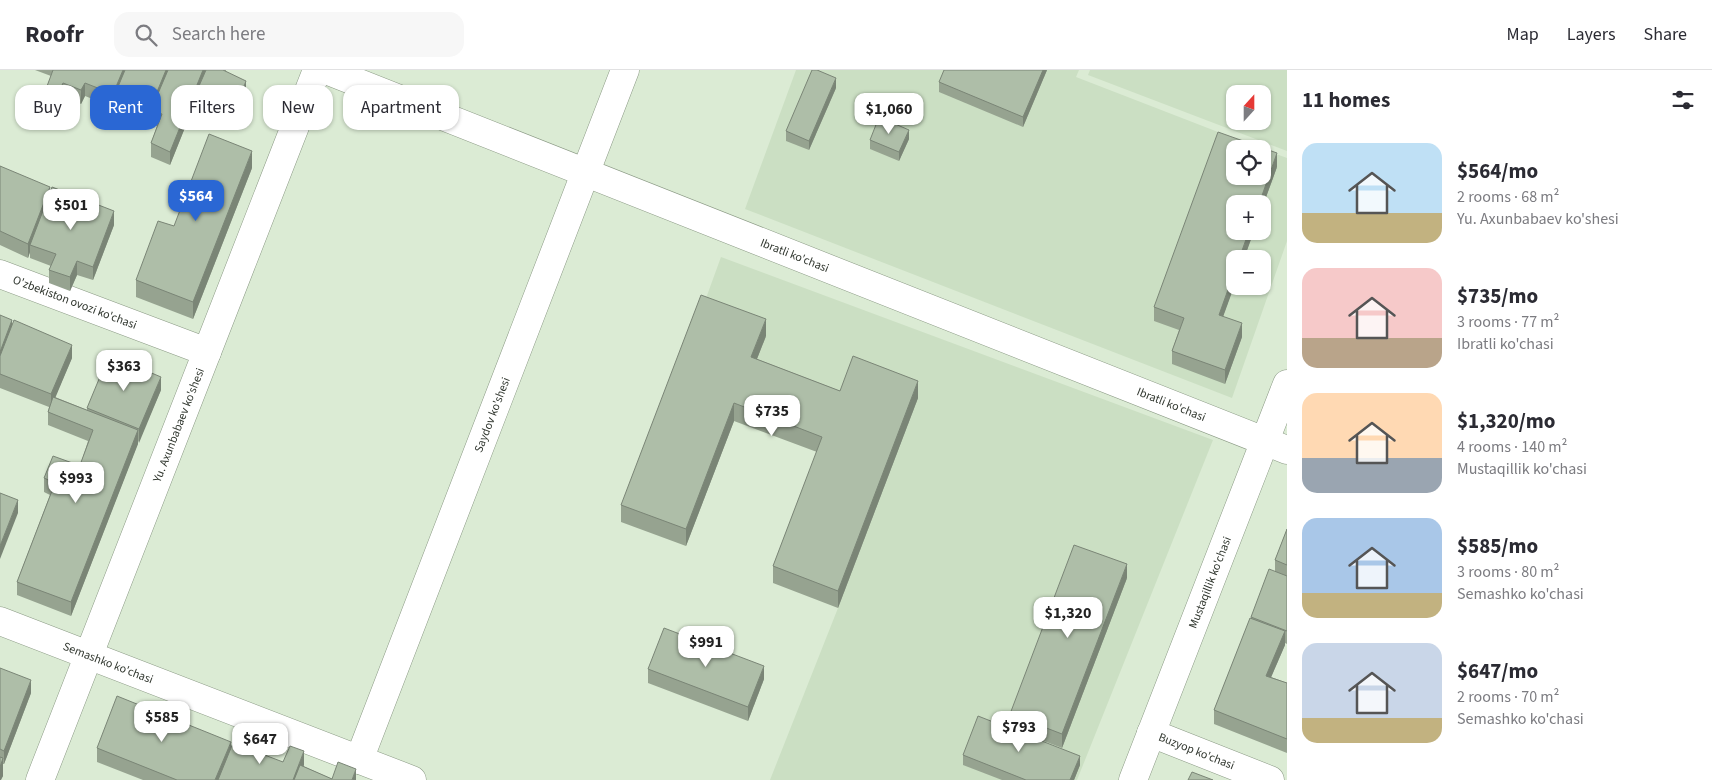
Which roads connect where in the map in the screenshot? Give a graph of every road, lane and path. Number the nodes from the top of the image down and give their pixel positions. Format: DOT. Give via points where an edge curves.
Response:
graph roads {
  1 [pos="317,70"];
  2 [pos="326,70"];
  3 [pos="625,70"];
  4 [pos="584,172"];
  5 [pos="0,274"];
  6 [pos="207,352"];
  7 [pos="1287,384"];
  8 [pos="1276,446"];
  9 [pos="0,621"];
  10 [pos="88,656"];
  11 [pos="1151,734"];
  12 [pos="359,760"];
  13 [pos="40,780"];
  14 [pos="412,780"];
  15 [pos="1133,780"];
  16 [pos="1270,780"];
  1 -- 6 [label="street, Yu. Axunbabaev ko'shesi"];
  2 -- 4 [label="street, Ibratli ko'chasi"];
  3 -- 4 [label="street, Saydov ko'shesi"];
  4 -- 8 [label="street, Ibratli ko'chasi"];
  4 -- 12 [label="street, Saydov ko'shesi"];
  5 -- 6 [label="street, O'zbekiston ovozi ko'chasi"];
  6 -- 10 [label="street, Yu. Axunbabaev ko'shesi"];
  7 -- 8 [label="street, Mustaqillik ko'chasi"];
  8 -- 11 [label="street, Mustaqillik ko'chasi"];
  9 -- 10 [label="street, Semashko ko'chasi"];
  10 -- 12 [label="street, Semashko ko'chasi"];
  10 -- 13 [label="street, Yu. Axunbabaev ko'shesi"];
  11 -- 15 [label="street, Mustaqillik ko'chasi"];
  11 -- 16 [label="street, Buzyop ko'chasi"];
  12 -- 14 [label="street, Semashko ko'chasi"];
}
